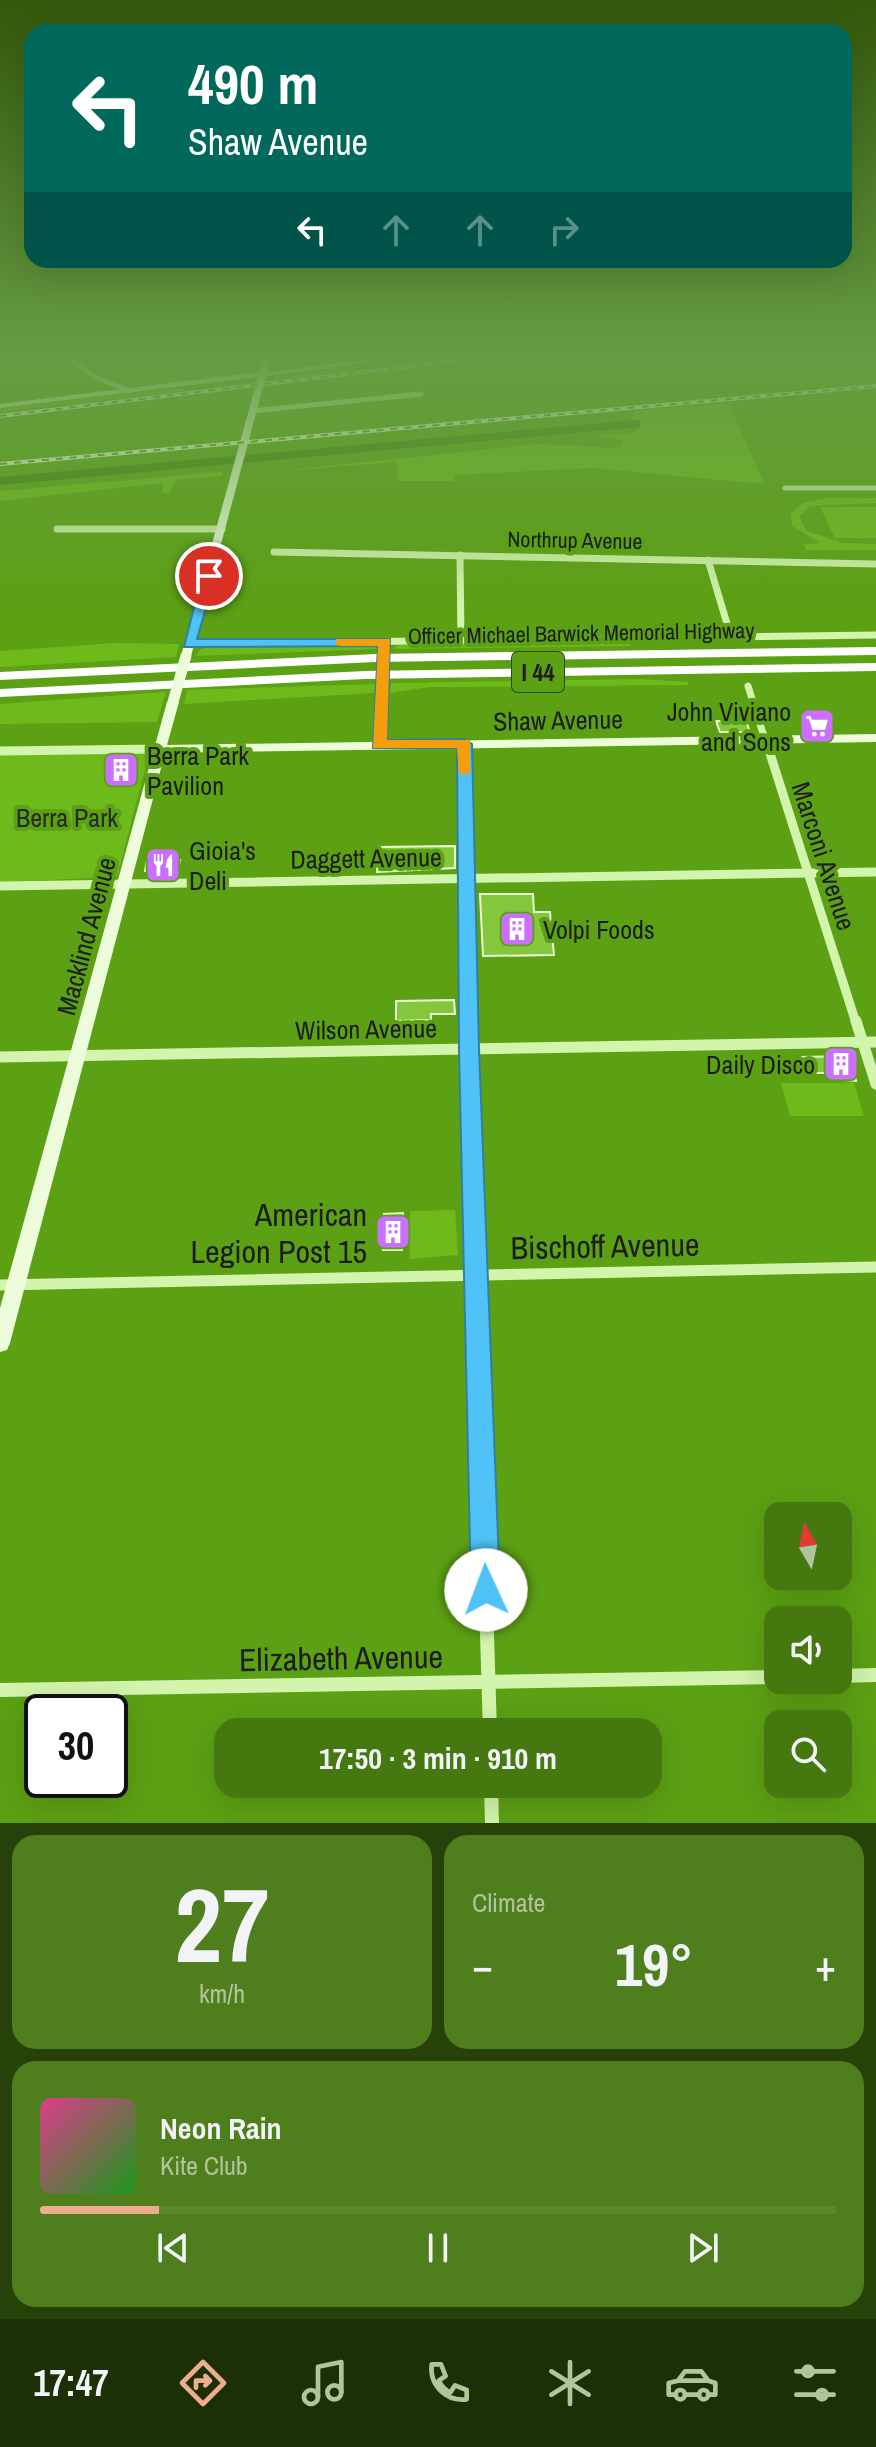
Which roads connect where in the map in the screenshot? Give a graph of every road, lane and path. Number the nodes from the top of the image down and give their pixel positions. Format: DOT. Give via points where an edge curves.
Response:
graph roads {
  1 [pos="244,440"];
  2 [pos="785,488"];
  3 [pos="876,488"];
  4 [pos="57,529"];
  5 [pos="222,529"];
  6 [pos="274,552"];
  7 [pos="460,555"];
  8 [pos="708,560"];
  9 [pos="876,564"];
  10 [pos="876,635"];
  11 [pos="731,637"];
  12 [pos="461,641"];
  13 [pos="189,644"];
  14 [pos="385,645"];
  15 [pos="876,651"];
  16 [pos="876,667"];
  17 [pos="0,676"];
  18 [pos="748,686"];
  19 [pos="0,693"];
  20 [pos="876,738"];
  21 [pos="763,739"];
  22 [pos="464,744"];
  23 [pos="379,745"];
  24 [pos="161,749"];
  25 [pos="0,751"];
  26 [pos="876,872"];
  27 [pos="807,873"];
  28 [pos="467,879"];
  29 [pos="124,884"];
  30 [pos="0,886"];
  31 [pos="876,1042"];
  32 [pos="862,1043"];
  33 [pos="469,1049"];
  34 [pos="78,1056"];
  35 [pos="0,1057"];
  36 [pos="876,1084"];
  37 [pos="876,1267"];
  38 [pos="475,1275"];
  39 [pos="8,1284"];
  40 [pos="0,1343"];
  41 [pos="876,1675"];
  42 [pos="852,1676"];
  43 [pos="764,1677"];
  44 [pos="489,1684"];
  45 [pos="0,1690"];
  46 [pos="490,1718"];
  47 [pos="491,1798"];
  48 [pos="492,1823"];
  1 -- 5 [label="street, Macklind Avenue"];
  2 -- 3 [label="street"];
  4 -- 5 [label="street"];
  5 -- 13 [label="street, Macklind Avenue"];
  6 -- 7 [label="street, Northrup Avenue"];
  7 -- 8 [label="street, Northrup Avenue"];
  7 -- 12 [label="street"];
  8 -- 9 [label="street, Northrup Avenue"];
  8 -- 11 [label="street"];
  10 -- 11 [label="street"];
  11 -- 12 [label="street"];
  12 -- 14 [label="street"];
  13 -- 14 [label="street"];
  13 -- 24 [label="street, Macklind Avenue, bridge"];
  14 -- 23 [label="street, bridge"];
  15 -- 17 [label="highway, Officer Michael Barwick Memorial Highway / I 44" via="375,658"];
  16 -- 19 [label="highway, Officer Michael Barwick Memorial Highway / I 44" via="378,675"];
  18 -- 21 [label="street, Marconi Avenue"];
  20 -- 21 [label="street, Shaw Avenue"];
  21 -- 22 [label="street, Shaw Avenue"];
  21 -- 27 [label="street, Marconi Avenue"];
  22 -- 23 [label="street, Shaw Avenue"];
  22 -- 28 [label="street"];
  23 -- 24 [label="street, Shaw Avenue"];
  24 -- 25 [label="street, Shaw Avenue"];
  24 -- 29 [label="street, Macklind Avenue"];
  26 -- 27 [label="street, Daggett Avenue"];
  27 -- 28 [label="street, Daggett Avenue"];
  27 -- 32 [label="street, Marconi Avenue"];
  28 -- 29 [label="street, Daggett Avenue"];
  28 -- 33 [label="street"];
  29 -- 30 [label="street, Daggett Avenue"];
  29 -- 34 [label="street, Macklind Avenue"];
  31 -- 32 [label="street, Wilson Avenue"];
  32 -- 33 [label="street, Wilson Avenue"];
  32 -- 36 [label="street, Marconi Avenue"];
  33 -- 34 [label="street, Wilson Avenue"];
  33 -- 38 [label="street"];
  34 -- 35 [label="street, Wilson Avenue"];
  34 -- 39 [label="street, Macklind Avenue"];
  37 -- 38 [label="street, Bischoff Avenue"];
  38 -- 39 [label="street, Bischoff Avenue"];
  38 -- 44 [label="street"];
  39 -- 40 [label="street, Macklind Avenue"];
  41 -- 42 [label="street"];
  43 -- 44 [label="street, Elizabeth Avenue"];
  44 -- 45 [label="street, Elizabeth Avenue"];
  44 -- 46 [label="street"];
  47 -- 48 [label="street"];
}
